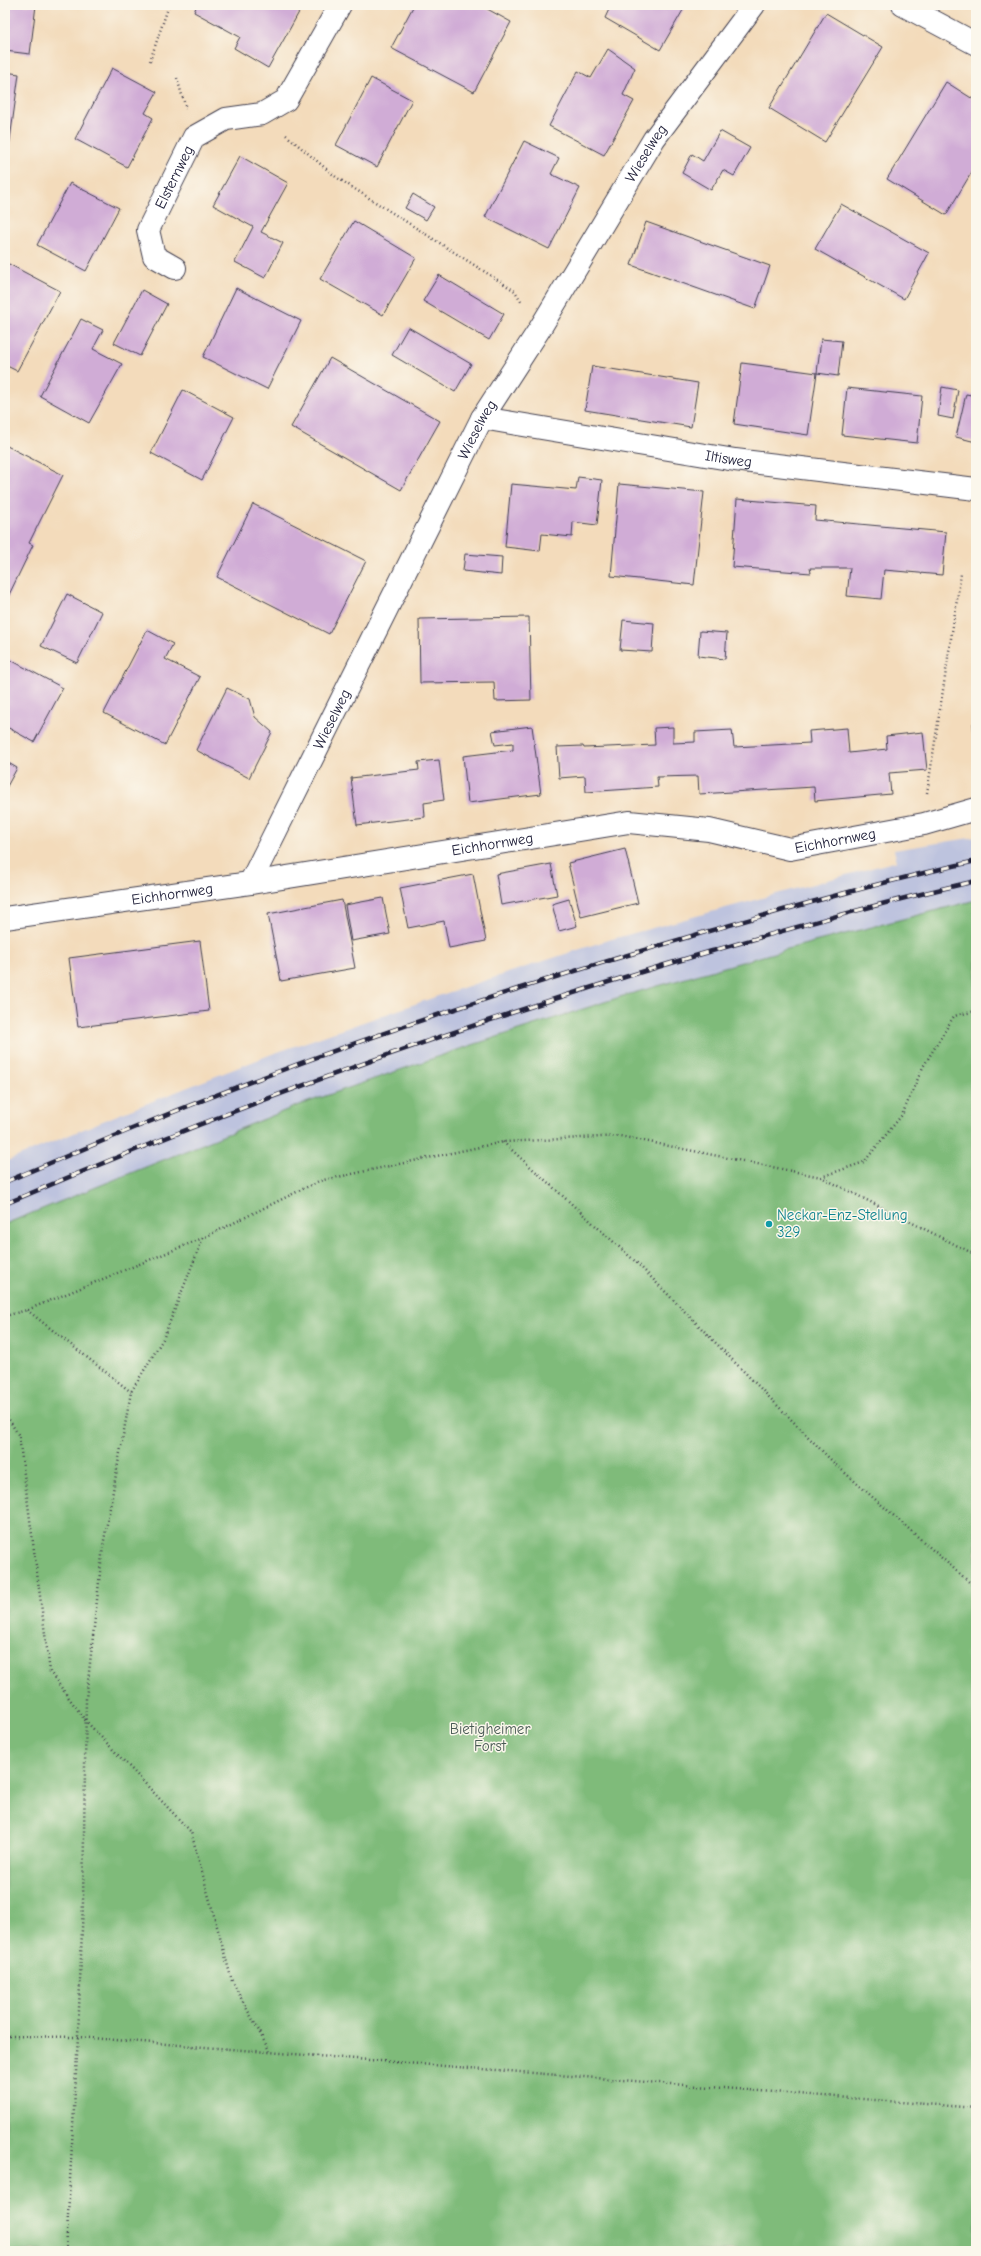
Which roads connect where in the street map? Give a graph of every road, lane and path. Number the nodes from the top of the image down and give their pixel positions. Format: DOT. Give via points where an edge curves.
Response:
graph roads {
  1 [pos="169,5"];
  2 [pos="340,5"];
  3 [pos="754,5"];
  4 [pos="903,5"];
  5 [pos="976,44"];
  6 [pos="150,61"];
  7 [pos="262,114"];
  8 [pos="175,268"];
  9 [pos="539,330"];
  10 [pos="482,418"];
  11 [pos="976,489"];
  12 [pos="961,574"];
  13 [pos="929,780"];
  14 [pos="976,809"];
  15 [pos="250,883"];
  16 [pos="5,918"];
  17 [pos="976,1011"];
  18 [pos="503,1142"];
  19 [pos="821,1177"];
  20 [pos="203,1238"];
  21 [pos="976,1255"];
  22 [pos="27,1310"];
  23 [pos="5,1316"];
  24 [pos="131,1392"];
  25 [pos="5,1413"];
  26 [pos="976,1588"];
  27 [pos="85,1720"];
  28 [pos="5,2036"];
  29 [pos="78,2037"];
  30 [pos="270,2052"];
  31 [pos="976,2108"];
  32 [pos="66,2251"];
  1 -- 6 [label="path"];
  2 -- 7 [label="street, Elsternweg" via="286,100"];
  3 -- 9 [label="street, Wieselweg" via="654,139"];
  4 -- 5 [label="street"];
  7 -- 8 [label="street, Elsternweg" via="226,119 194,137 148,230 154,256"];
  7 -- 9 [label="path" via="336,177 515,291"];
  9 -- 10 [label="street, Wieselweg"];
  10 -- 11 [label="street, Iltisweg" via="735,460"];
  10 -- 15 [label="street, Wieselweg"];
  12 -- 13 [label="path"];
  14 -- 15 [label="street, Eichhornweg" via="924,824 790,849 709,830 629,822"];
  15 -- 16 [label="street, Eichhornweg"];
  17 -- 19 [label="path" via="954,1016 924,1067 902,1115 864,1162"];
  18 -- 19 [label="path" via="620,1136"];
  18 -- 20 [label="path" via="319,1181"];
  18 -- 26 [label="path" via="637,1263 835,1464"];
  19 -- 21 [label="path"];
  20 -- 22 [label="path"];
  20 -- 24 [label="path" via="163,1340"];
  22 -- 23 [label="path"];
  22 -- 24 [label="path"];
  24 -- 27 [label="path" via="103,1546"];
  25 -- 27 [label="path" via="18,1436 50,1672"];
  27 -- 29 [label="path" via="83,1902"];
  27 -- 30 [label="path" via="191,1832 232,1981"];
  28 -- 29 [label="path"];
  29 -- 30 [label="path"];
  29 -- 32 [label="path"];
  30 -- 31 [label="path"];
}
